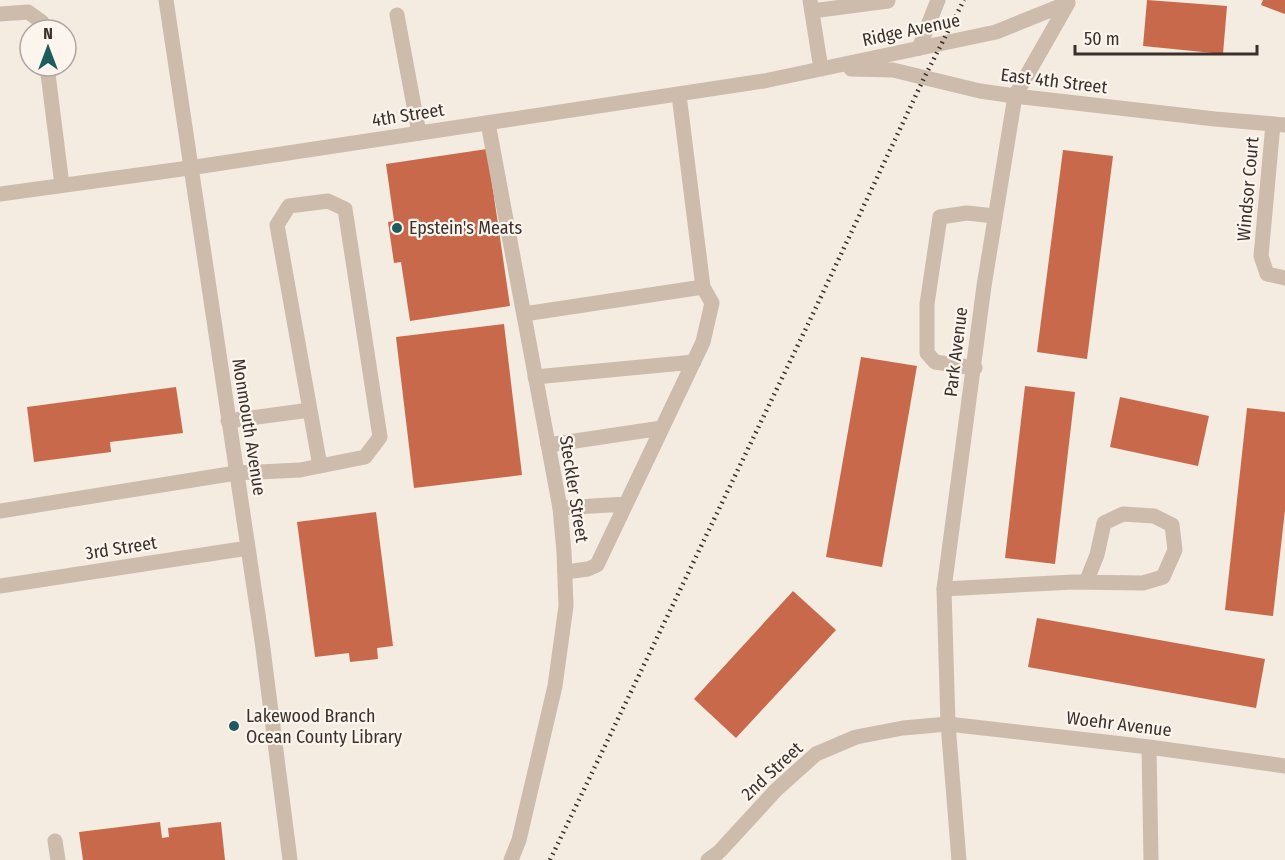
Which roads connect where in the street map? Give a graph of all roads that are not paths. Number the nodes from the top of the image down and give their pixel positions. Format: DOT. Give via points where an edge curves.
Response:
graph roads {
  1 [pos="166,0"];
  2 [pos="938,0"];
  3 [pos="888,1"];
  4 [pos="1071,1"];
  5 [pos="811,6"];
  6 [pos="0,14"];
  7 [pos="397,15"];
  8 [pos="36,18"];
  9 [pos="919,48"];
  10 [pos="821,69"];
  11 [pos="49,78"];
  12 [pos="679,94"];
  13 [pos="1015,96"];
  14 [pos="488,123"];
  15 [pos="1279,124"];
  16 [pos="419,134"];
  17 [pos="189,168"];
  18 [pos="62,185"];
  19 [pos="0,194"];
  20 [pos="994,216"];
  21 [pos="1285,278"];
  22 [pos="703,287"];
  23 [pos="524,314"];
  24 [pos="693,362"];
  25 [pos="975,368"];
  26 [pos="535,377"];
  27 [pos="310,410"];
  28 [pos="228,421"];
  29 [pos="662,428"];
  30 [pos="548,445"];
  31 [pos="320,466"];
  32 [pos="236,473"];
  33 [pos="626,504"];
  34 [pos="560,508"];
  35 [pos="0,510"];
  36 [pos="248,548"];
  37 [pos="565,572"];
  38 [pos="1086,582"];
  39 [pos="0,586"];
  40 [pos="944,589"];
  41 [pos="948,724"];
  42 [pos="1149,747"];
  43 [pos="1285,766"];
  44 [pos="55,841"];
  45 [pos="58,860"];
  46 [pos="290,860"];
  47 [pos="511,860"];
  48 [pos="708,860"];
  49 [pos="959,860"];
  50 [pos="1151,860"];
  1 -- 17 [label="street, Monmouth Avenue"];
  2 -- 9 [label="street"];
  3 -- 5 [label="street"];
  4 -- 9 [label="street, Ridge Avenue" via="996,32"];
  4 -- 13 [label="street, Park Avenue"];
  5 -- 10 [label="street"];
  6 -- 8 [label="street" via="28,12"];
  7 -- 16 [label="street"];
  9 -- 10 [label="street, Ridge Avenue"];
  10 -- 12 [label="street, 4th Street"];
  10 -- 13 [label="street, East 4th Street" via="893,70"];
  11 -- 18 [label="street"];
  12 -- 14 [label="street, 4th Street"];
  12 -- 22 [label="street"];
  13 -- 15 [label="street, East 4th Street"];
  13 -- 20 [label="street, Park Avenue"];
  14 -- 16 [label="street, 4th Street"];
  14 -- 23 [label="street, Steckler Street"];
  15 -- 21 [label="street, Windsor Court" via="1261,256 1267,274"];
  16 -- 17 [label="street, 4th Street"];
  17 -- 18 [label="street, 4th Street"];
  17 -- 28 [label="street, Monmouth Avenue"];
  18 -- 19 [label="street, 4th Street"];
  20 -- 25 [label="street, Park Avenue"];
  20 -- 25 [label="street" via="967,213 940,217 927,304 927,353 935,362"];
  22 -- 23 [label="street"];
  22 -- 24 [label="street" via="712,303 703,342"];
  23 -- 26 [label="street, Steckler Street"];
  24 -- 26 [label="street"];
  24 -- 29 [label="street"];
  25 -- 40 [label="street, Park Avenue"];
  26 -- 30 [label="street, Steckler Street"];
  27 -- 28 [label="street"];
  27 -- 31 [label="street"];
  27 -- 31 [label="street" via="277,225 289,206 328,201 345,209 380,437 365,457"];
  28 -- 32 [label="street, Monmouth Avenue"];
  29 -- 30 [label="street"];
  29 -- 33 [label="street"];
  30 -- 34 [label="street, Steckler Street"];
  31 -- 32 [label="street"];
  32 -- 35 [label="street"];
  32 -- 36 [label="street, Monmouth Avenue"];
  33 -- 34 [label="street"];
  33 -- 37 [label="street" via="597,565"];
  34 -- 37 [label="street, Steckler Street"];
  36 -- 39 [label="street, 3rd Street"];
  36 -- 46 [label="street, Monmouth Avenue"];
  37 -- 47 [label="street, Steckler Street" via="566,606 555,686"];
  38 -- 38 [label="street" via="1143,583 1163,577 1175,550 1172,525 1154,516 1123,514 1104,523"];
  38 -- 40 [label="street"];
  40 -- 41 [label="street, Park Avenue"];
  41 -- 42 [label="street, Woehr Avenue"];
  41 -- 48 [label="street, 2nd Street" via="856,737 816,754"];
  41 -- 49 [label="street, Park Avenue"];
  42 -- 43 [label="street, Woehr Avenue"];
  42 -- 50 [label="street"];
  44 -- 45 [label="street"];
}
